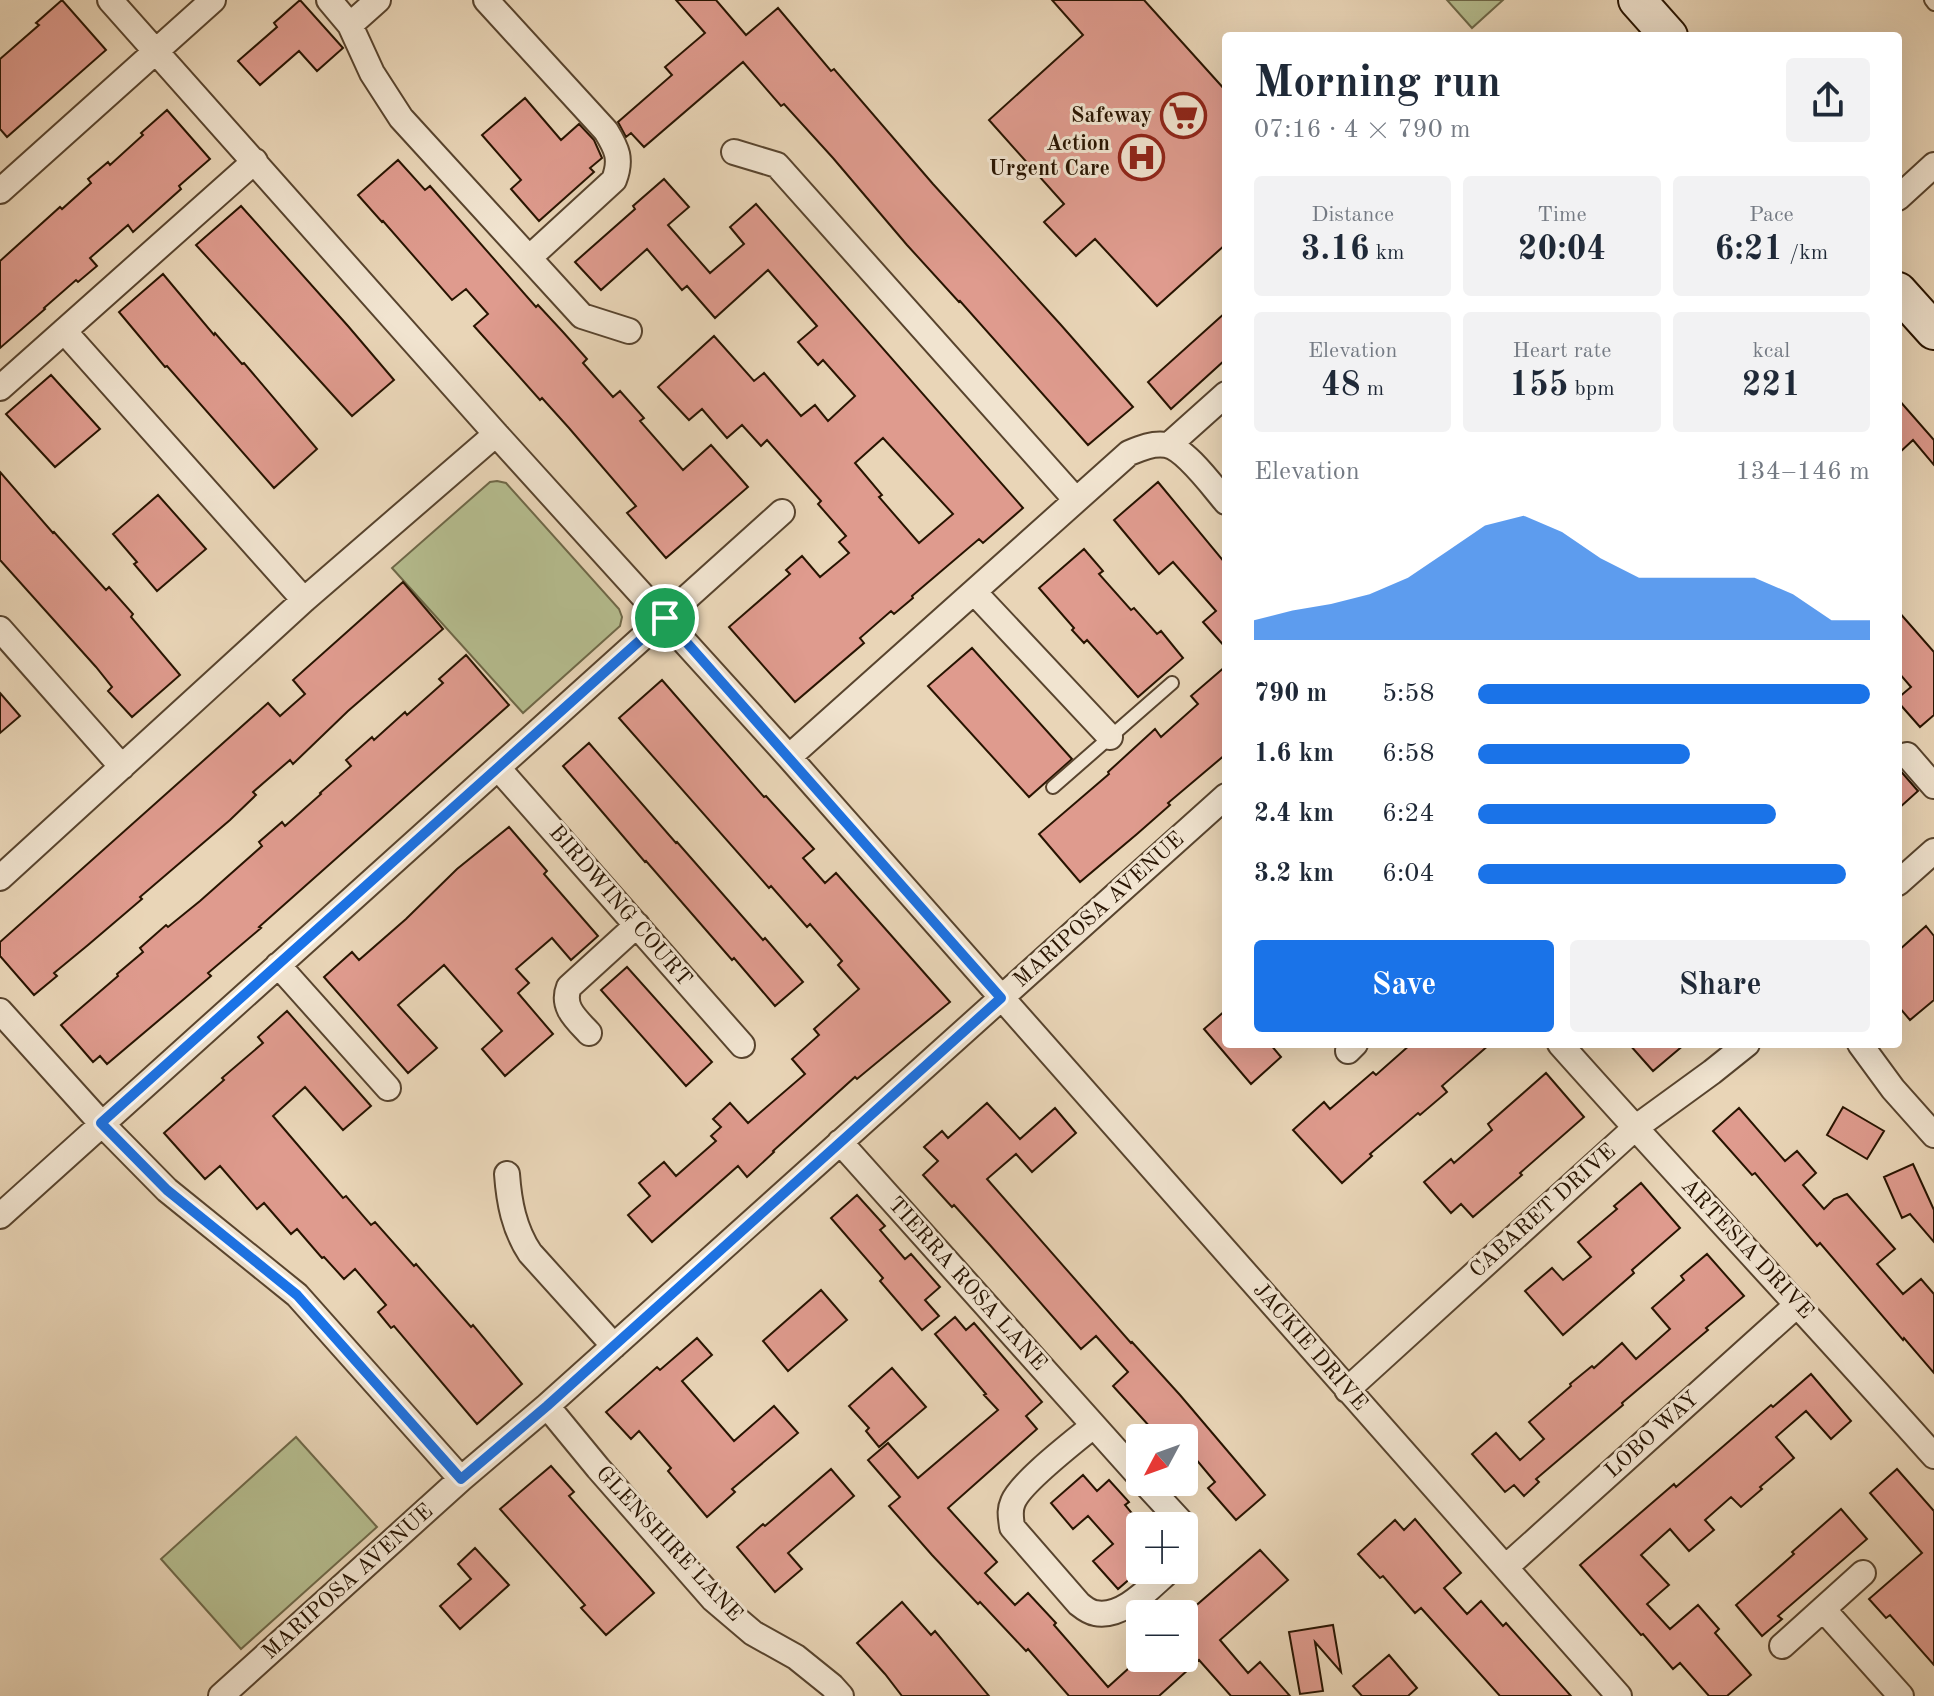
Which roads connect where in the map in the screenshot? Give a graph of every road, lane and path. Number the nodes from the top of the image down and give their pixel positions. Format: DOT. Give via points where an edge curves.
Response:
graph roads {
  1 [pos="110,0"];
  2 [pos="213,0"];
  3 [pos="329,0"];
  4 [pos="378,0"];
  5 [pos="486,0"];
  6 [pos="1637,0"];
  7 [pos="350,25"];
  8 [pos="1665,32"];
  9 [pos="156,51"];
  10 [pos="734,152"];
  11 [pos="255,161"];
  12 [pos="1934,165"];
  13 [pos="0,191"];
  14 [pos="1902,194"];
  15 [pos="529,258"];
  16 [pos="1902,295"];
  17 [pos="64,331"];
  18 [pos="629,331"];
  19 [pos="1934,331"];
  20 [pos="0,388"];
  21 [pos="1222,398"];
  22 [pos="496,434"];
  23 [pos="1169,445"];
  24 [pos="1222,497"];
  25 [pos="1076,500"];
  26 [pos="782,512"];
  27 [pos="974,592"];
  28 [pos="304,600"];
  29 [pos="665,618"];
  30 [pos="0,629"];
  31 [pos="1172,683"];
  32 [pos="1110,737"];
  33 [pos="1907,755"];
  34 [pos="789,757"];
  35 [pos="122,767"];
  36 [pos="498,768"];
  37 [pos="1934,786"];
  38 [pos="1053,787"];
  39 [pos="1222,800"];
  40 [pos="1934,851"];
  41 [pos="0,878"];
  42 [pos="1902,879"];
  43 [pos="637,925"];
  44 [pos="278,965"];
  45 [pos="1001,998"];
  46 [pos="0,1011"];
  47 [pos="589,1033"];
  48 [pos="742,1045"];
  49 [pos="1564,1048"];
  50 [pos="1742,1048"];
  51 [pos="1863,1048"];
  52 [pos="388,1088"];
  53 [pos="101,1123"];
  54 [pos="1635,1128"];
  55 [pos="1934,1135"];
  56 [pos="840,1142"];
  57 [pos="507,1174"];
  58 [pos="0,1216"];
  59 [pos="1798,1304"];
  60 [pos="614,1346"];
  61 [pos="1347,1390"];
  62 [pos="547,1406"];
  63 [pos="1093,1426"];
  64 [pos="1934,1456"];
  65 [pos="1126,1462"];
  66 [pos="461,1479"];
  67 [pos="1157,1496"];
  68 [pos="1172,1512"];
  69 [pos="1506,1567"];
  70 [pos="1863,1573"];
  71 [pos="1153,1584"];
  72 [pos="1823,1609"];
  73 [pos="1782,1646"];
  74 [pos="223,1695"];
  75 [pos="841,1696"];
  76 [pos="1619,1696"];
  77 [pos="1901,1696"];
  1 -- 9 [label="street, JACKIE DRIVE"];
  2 -- 9 [label="street"];
  3 -- 7 [label="street"];
  4 -- 7 [label="street"];
  5 -- 15 [label="street" via="606,131 617,154 614,180"];
  6 -- 8 [label="main road"];
  7 -- 15 [label="street" via="384,96"];
  9 -- 11 [label="street, JACKIE DRIVE"];
  9 -- 13 [label="street"];
  10 -- 25 [label="street" via="777,165"];
  11 -- 17 [label="street"];
  11 -- 22 [label="street, JACKIE DRIVE"];
  12 -- 14 [label="street"];
  15 -- 18 [label="street" via="582,316"];
  16 -- 19 [label="main road"];
  17 -- 20 [label="street"];
  17 -- 28 [label="street"];
  21 -- 23 [label="street"];
  22 -- 28 [label="street"];
  22 -- 29 [label="street, JACKIE DRIVE"];
  23 -- 24 [label="street"];
  23 -- 25 [label="street" via="1129,453"];
  25 -- 27 [label="street"];
  26 -- 29 [label="street"];
  27 -- 32 [label="street"];
  27 -- 34 [label="street"];
  28 -- 35 [label="street"];
  29 -- 34 [label="street, JACKIE DRIVE"];
  29 -- 36 [label="street"];
  30 -- 35 [label="street"];
  31 -- 32 [label="lane"];
  32 -- 38 [label="lane"];
  33 -- 37 [label="street"];
  34 -- 45 [label="street, JACKIE DRIVE"];
  35 -- 41 [label="street"];
  36 -- 43 [label="street, BIRDWING COURT"];
  36 -- 44 [label="street"];
  39 -- 45 [label="street, MARIPOSA AVENUE"];
  40 -- 42 [label="street"];
  43 -- 47 [label="street" via="569,987 566,1003"];
  43 -- 48 [label="street, BIRDWING COURT"];
  44 -- 52 [label="street"];
  44 -- 53 [label="street"];
  45 -- 56 [label="street, MARIPOSA AVENUE"];
  45 -- 61 [label="street, JACKIE DRIVE"];
  46 -- 53 [label="street"];
  49 -- 54 [label="street, ARTESIA DRIVE"];
  50 -- 54 [label="street, CABARET DRIVE"];
  51 -- 55 [label="street"];
  53 -- 58 [label="street"];
  53 -- 66 [label="street" via="167,1190 297,1295"];
  54 -- 59 [label="street, ARTESIA DRIVE"];
  54 -- 61 [label="street, CABARET DRIVE"];
  56 -- 60 [label="street, MARIPOSA AVENUE"];
  56 -- 63 [label="street, TIERRA ROSA LANE"];
  57 -- 60 [label="street" via="523,1243"];
  59 -- 64 [label="street, ARTESIA DRIVE"];
  59 -- 69 [label="street, LOBO WAY"];
  60 -- 62 [label="street, MARIPOSA AVENUE"];
  61 -- 69 [label="street, JACKIE DRIVE"];
  62 -- 66 [label="street, MARIPOSA AVENUE"];
  62 -- 75 [label="street, GLENSHIRE LANE" via="713,1599"];
  63 -- 65 [label="street, TIERRA ROSA LANE"];
  63 -- 71 [label="street" via="1015,1498 1012,1527 1092,1613 1119,1612"];
  66 -- 74 [label="street, MARIPOSA AVENUE"];
  67 -- 68 [label="street"];
  69 -- 76 [label="street, JACKIE DRIVE"];
  70 -- 72 [label="street"];
  72 -- 73 [label="street"];
  72 -- 77 [label="street"];
}
